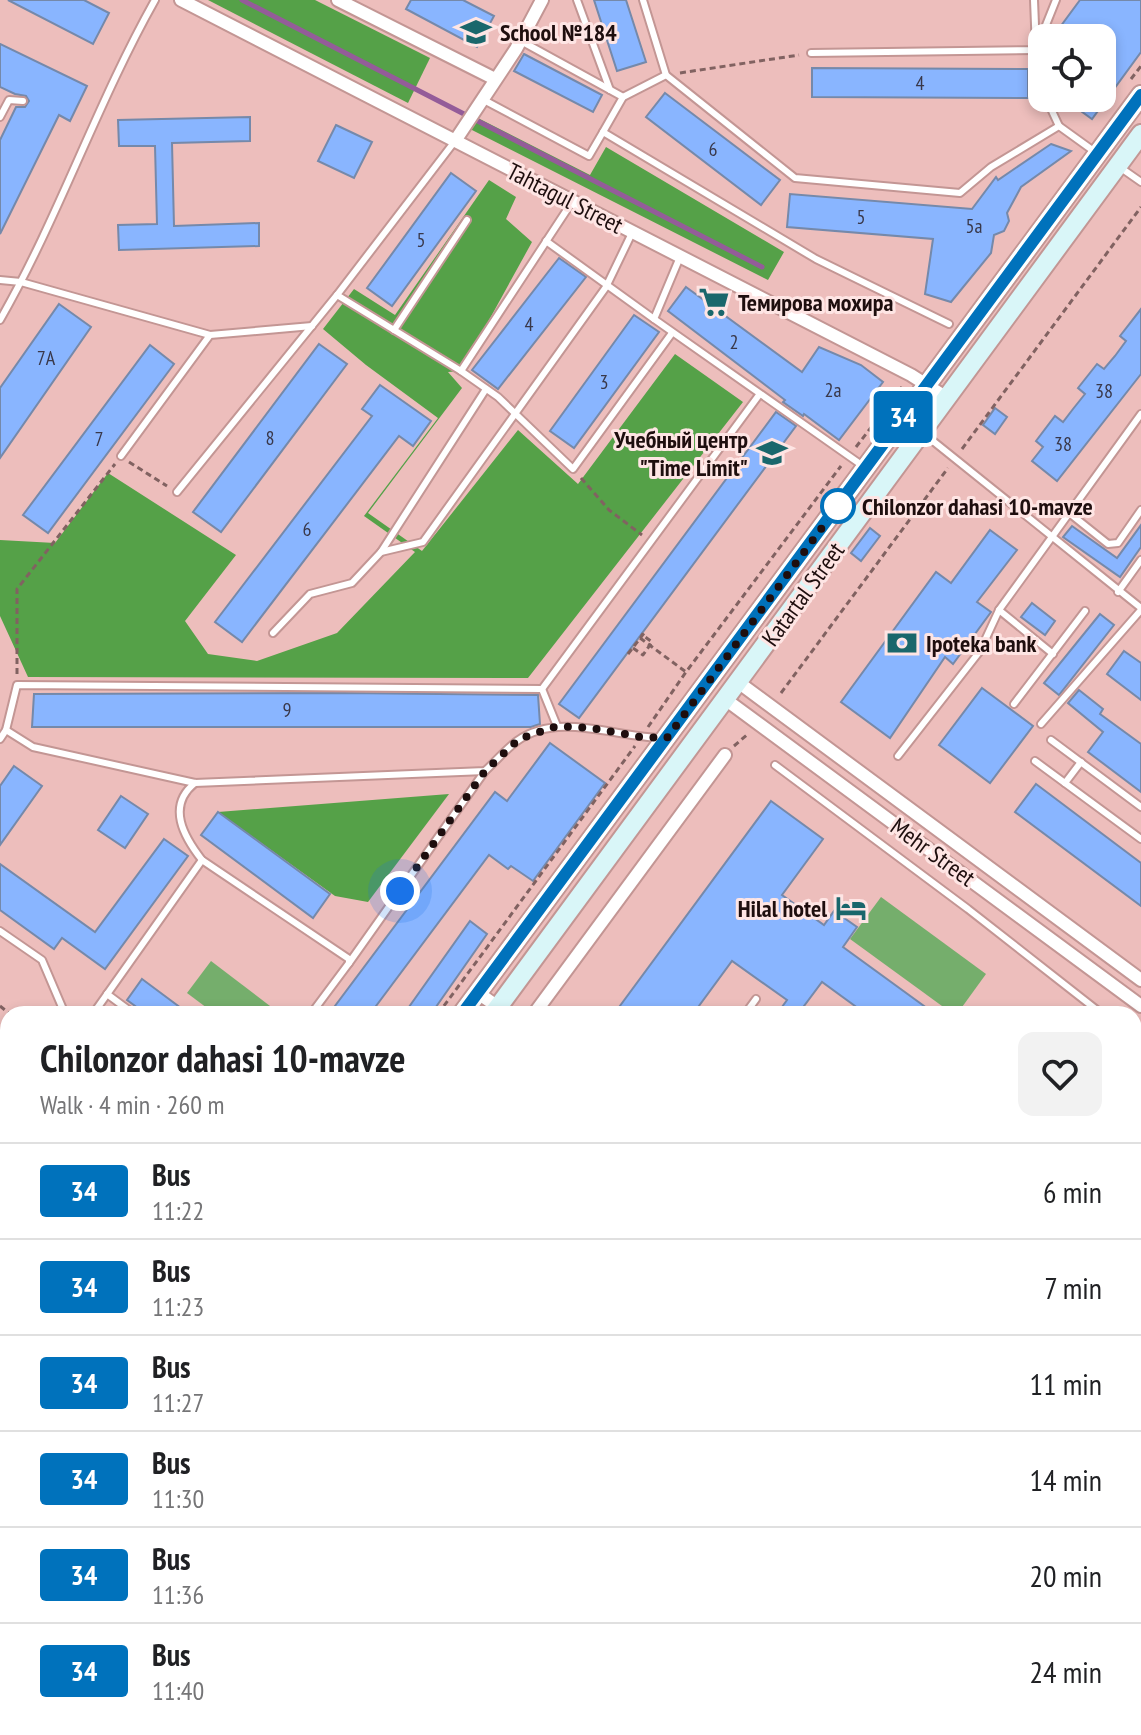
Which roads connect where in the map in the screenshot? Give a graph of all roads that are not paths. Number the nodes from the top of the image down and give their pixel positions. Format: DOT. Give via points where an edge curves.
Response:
graph roads {
  1 [pos="155,0"];
  2 [pos="181,0"];
  3 [pos="338,0"];
  4 [pos="542,0"];
  5 [pos="577,0"];
  6 [pos="643,0"];
  7 [pos="1034,0"];
  8 [pos="1056,0"];
  9 [pos="1035,24"];
  10 [pos="1046,24"];
  11 [pos="521,40"];
  12 [pos="1028,50"];
  13 [pos="811,53"];
  14 [pos="666,75"];
  15 [pos="495,79"];
  16 [pos="610,90"];
  17 [pos="1141,95"];
  18 [pos="623,97"];
  19 [pos="23,101"];
  20 [pos="479,102"];
  21 [pos="1052,112"];
  22 [pos="0,117"];
  23 [pos="1059,126"];
  24 [pos="603,132"];
  25 [pos="1141,134"];
  26 [pos="455,141"];
  27 [pos="1098,154"];
  28 [pos="1118,166"];
  29 [pos="1141,182"];
  30 [pos="572,202"];
  31 [pos="467,220"];
  32 [pos="632,233"];
  33 [pos="546,241"];
  34 [pos="680,257"];
  35 [pos="0,280"];
  36 [pos="21,282"];
  37 [pos="606,287"];
  38 [pos="337,295"];
  39 [pos="654,319"];
  40 [pos="0,320"];
  41 [pos="949,324"];
  42 [pos="312,326"];
  43 [pos="394,330"];
  44 [pos="672,333"];
  45 [pos="210,335"];
  46 [pos="461,371"];
  47 [pos="919,380"];
  48 [pos="486,389"];
  49 [pos="759,395"];
  50 [pos="947,398"];
  51 [pos="515,414"];
  52 [pos="1141,414"];
  53 [pos="922,432"];
  54 [pos="121,456"];
  55 [pos="865,468"];
  56 [pos="177,492"];
  57 [pos="1141,510"];
  58 [pos="1068,512"];
  59 [pos="1050,537"];
  60 [pos="381,552"];
  61 [pos="1141,560"];
  62 [pos="1118,592"];
  63 [pos="1141,609"];
  64 [pos="999,610"];
  65 [pos="1085,611"];
  66 [pos="273,633"];
  67 [pos="1053,654"];
  68 [pos="718,668"];
  69 [pos="738,682"];
  70 [pos="705,685"];
  71 [pos="542,689"];
  72 [pos="725,699"];
  73 [pos="1014,704"];
  74 [pos="1041,724"];
  75 [pos="557,726"];
  76 [pos="6,730"];
  77 [pos="667,738"];
  78 [pos="0,739"];
  79 [pos="1051,740"];
  80 [pos="725,755"];
  81 [pos="898,756"];
  82 [pos="1035,761"];
  83 [pos="1081,762"];
  84 [pos="775,765"];
  85 [pos="485,771"];
  86 [pos="195,783"];
  87 [pos="1065,783"];
  88 [pos="1141,807"];
  89 [pos="1141,839"];
  90 [pos="202,860"];
  91 [pos="0,931"];
  92 [pos="349,963"];
  93 [pos="1141,980"];
  94 [pos="478,993"];
  95 [pos="107,994"];
  96 [pos="756,999"];
  97 [pos="62,1006"];
  98 [pos="99,1006"];
  99 [pos="123,1006"];
  100 [pos="317,1006"];
  101 [pos="468,1006"];
  102 [pos="493,1006"];
  103 [pos="504,1006"];
  104 [pos="540,1006"];
  105 [pos="751,1006"];
  106 [pos="1092,1006"];
  107 [pos="1141,1006"];
  1 -- 36 [label="lane" via="105,95"];
  2 -- 26 [label="street, Tahtagul Street"];
  3 -- 15 [label="street"];
  4 -- 11 [label="street"];
  5 -- 16 [label="lane"];
  6 -- 14 [label="lane"];
  7 -- 9 [label="lane"];
  8 -- 10 [label="lane"];
  11 -- 15 [label="street"];
  11 -- 16 [label="lane"];
  12 -- 13 [label="lane"];
  14 -- 18 [label="lane"];
  14 -- 23 [label="lane" via="795,178 960,193 991,167"];
  15 -- 20 [label="street"];
  16 -- 18 [label="lane"];
  17 -- 27 [label="main road, Katartal Street"];
  18 -- 24 [label="lane"];
  19 -- 22 [label="lane" via="9,100"];
  20 -- 24 [label="lane" via="589,156"];
  20 -- 26 [label="street"];
  21 -- 23 [label="lane"];
  23 -- 27 [label="lane"];
  24 -- 41 [label="lane" via="816,259"];
  25 -- 28 [label="main road, Katartal Street"];
  26 -- 30 [label="street, Tahtagul Street"];
  26 -- 38 [label="lane"];
  27 -- 47 [label="main road, Katartal Street"];
  28 -- 29 [label="lane"];
  28 -- 50 [label="main road, Katartal Street"];
  30 -- 32 [label="street, Tahtagul Street"];
  30 -- 33 [label="lane"];
  31 -- 43 [label="lane"];
  32 -- 34 [label="street, Tahtagul Street"];
  32 -- 37 [label="lane"];
  33 -- 37 [label="lane"];
  33 -- 46 [label="lane"];
  34 -- 39 [label="lane"];
  34 -- 47 [label="street, Tahtagul Street"];
  35 -- 36 [label="lane"];
  36 -- 40 [label="lane"];
  36 -- 45 [label="lane"];
  37 -- 39 [label="lane"];
  37 -- 51 [label="lane"];
  38 -- 42 [label="lane"];
  38 -- 43 [label="lane"];
  39 -- 44 [label="lane"];
  42 -- 45 [label="lane"];
  42 -- 56 [label="lane"];
  43 -- 46 [label="lane"];
  44 -- 49 [label="lane"];
  44 -- 51 [label="lane" via="573,469"];
  45 -- 54 [label="lane"];
  46 -- 48 [label="lane"];
  47 -- 50 [label="street, Tahtagul Street"];
  47 -- 55 [label="main road, Katartal Street"];
  48 -- 51 [label="lane"];
  48 -- 60 [label="lane"];
  49 -- 55 [label="lane"];
  49 -- 71 [label="lane"];
  50 -- 53 [label="main road, Katartal Street"];
  51 -- 60 [label="lane" via="423,542"];
  52 -- 58 [label="lane"];
  53 -- 59 [label="lane"];
  53 -- 69 [label="main road, Katartal Street"];
  55 -- 68 [label="main road, Katartal Street"];
  57 -- 58 [label="lane" via="1118,543 1108,544"];
  58 -- 59 [label="lane"];
  59 -- 62 [label="lane"];
  59 -- 64 [label="lane"];
  60 -- 66 [label="lane" via="352,583 310,594"];
  61 -- 62 [label="lane"];
  62 -- 63 [label="lane"];
  63 -- 74 [label="lane"];
  64 -- 67 [label="lane"];
  64 -- 81 [label="lane" via="980,651"];
  65 -- 67 [label="lane"];
  67 -- 73 [label="lane"];
  68 -- 69 [label="main road"];
  68 -- 70 [label="main road, Katartal Street"];
  69 -- 70 [label="main road"];
  69 -- 72 [label="main road, Katartal Street"];
  69 -- 93 [label="street, Mehr Street"];
  70 -- 72 [label="main road"];
  70 -- 77 [label="main road, Katartal Street"];
  71 -- 75 [label="lane"];
  71 -- 76 [label="lane" via="17,685"];
  72 -- 103 [label="main road, Katartal Street"];
  72 -- 107 [label="street, Mehr Street"];
  75 -- 77 [label="lane"];
  75 -- 85 [label="lane" via="519,739"];
  76 -- 78 [label="lane"];
  76 -- 86 [label="lane" via="33,747"];
  77 -- 94 [label="main road, Katartal Street"];
  79 -- 83 [label="lane"];
  80 -- 104 [label="street"];
  82 -- 87 [label="lane"];
  83 -- 87 [label="lane"];
  83 -- 88 [label="lane"];
  84 -- 106 [label="lane"];
  85 -- 86 [label="lane"];
  85 -- 92 [label="lane"];
  86 -- 90 [label="lane" via="183,797 180,818 186,840"];
  87 -- 89 [label="lane"];
  90 -- 92 [label="lane"];
  90 -- 95 [label="lane"];
  91 -- 97 [label="lane" via="42,960"];
  92 -- 100 [label="lane"];
  94 -- 101 [label="main road, Katartal Street"];
  94 -- 102 [label="street"];
  95 -- 98 [label="lane"];
  95 -- 99 [label="lane"];
  96 -- 105 [label="lane"];
}
